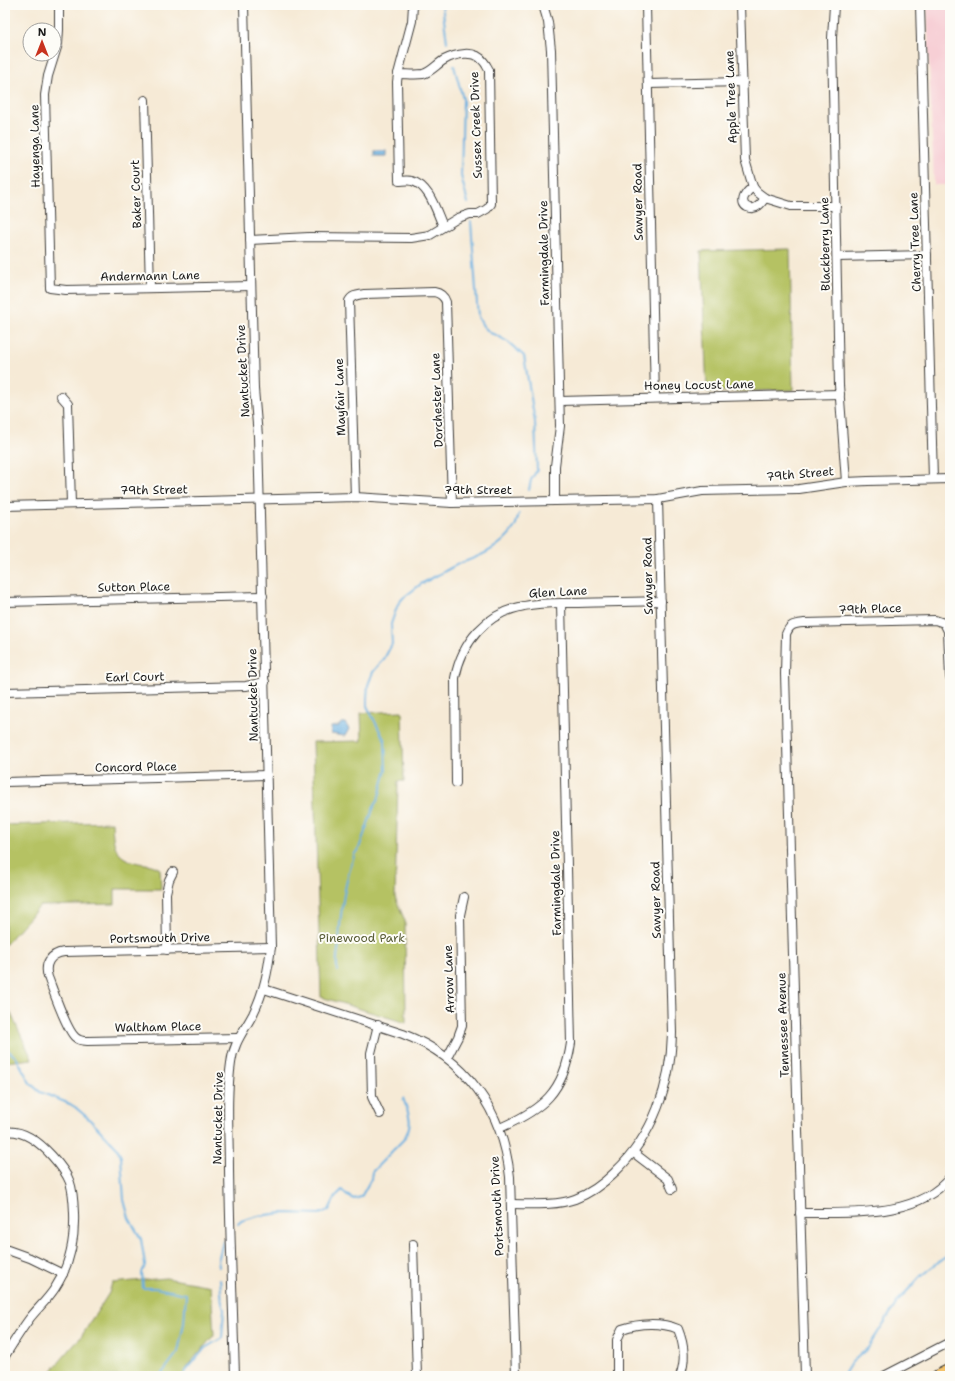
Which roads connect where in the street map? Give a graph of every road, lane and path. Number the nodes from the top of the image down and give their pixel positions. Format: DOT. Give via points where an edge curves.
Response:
graph roads {
  1 [pos="59,5"];
  2 [pos="244,5"];
  3 [pos="414,5"];
  4 [pos="543,5"];
  5 [pos="646,5"];
  6 [pos="740,5"];
  7 [pos="834,5"];
  8 [pos="920,5"];
  9 [pos="398,74"];
  10 [pos="743,82"];
  11 [pos="648,84"];
  12 [pos="145,100"];
  13 [pos="753,187"];
  14 [pos="765,198"];
  15 [pos="836,206"];
  16 [pos="443,226"];
  17 [pos="250,240"];
  18 [pos="927,255"];
  19 [pos="837,257"];
  20 [pos="251,286"];
  21 [pos="50,288"];
  22 [pos="150,288"];
  23 [pos="444,297"];
  24 [pos="840,394"];
  25 [pos="61,396"];
  26 [pos="656,398"];
  27 [pos="560,401"];
  28 [pos="933,479"];
  29 [pos="950,479"];
  30 [pos="846,482"];
  31 [pos="355,497"];
  32 [pos="658,499"];
  33 [pos="260,500"];
  34 [pos="555,501"];
  35 [pos="452,503"];
  36 [pos="71,504"];
  37 [pos="5,506"];
  38 [pos="263,596"];
  39 [pos="661,601"];
  40 [pos="5,602"];
  41 [pos="560,603"];
  42 [pos="785,674"];
  43 [pos="950,677"];
  44 [pos="265,682"];
  45 [pos="5,692"];
  46 [pos="267,775"];
  47 [pos="5,782"];
  48 [pos="456,783"];
  49 [pos="173,872"];
  50 [pos="464,897"];
  51 [pos="271,947"];
  52 [pos="167,950"];
  53 [pos="264,989"];
  54 [pos="378,1025"];
  55 [pos="238,1038"];
  56 [pos="78,1039"];
  57 [pos="447,1058"];
  58 [pos="380,1114"];
  59 [pos="500,1128"];
  60 [pos="5,1132"];
  61 [pos="634,1152"];
  62 [pos="950,1177"];
  63 [pos="672,1189"];
  64 [pos="511,1204"];
  65 [pos="800,1213"];
  66 [pos="413,1244"];
  67 [pos="5,1249"];
  68 [pos="63,1274"];
  69 [pos="950,1342"];
  70 [pos="5,1356"];
  71 [pos="950,1370"];
  72 [pos="235,1376"];
  73 [pos="417,1376"];
  74 [pos="516,1376"];
  75 [pos="617,1376"];
  76 [pos="680,1376"];
  77 [pos="805,1376"];
  78 [pos="884,1376"];
  79 [pos="938,1376"];
  1 -- 21 [label="street, Hayenga Lane" via="58,44 45,95"];
  2 -- 17 [label="street, Nantucket Drive"];
  3 -- 9 [label="street"];
  4 -- 27 [label="street, Farmingdale Drive" via="551,50"];
  5 -- 11 [label="street, Sawyer Road"];
  6 -- 10 [label="street, Apple Tree Lane"];
  7 -- 15 [label="street, Blackberry Lane" via="832,38"];
  8 -- 18 [label="street, Cherry Tree Lane"];
  9 -- 16 [label="street" via="400,181 412,181 422,186"];
  9 -- 16 [label="street, Sussex Creek Drive" via="423,74 444,60 462,54 478,56 489,70 491,204 478,214 458,218"];
  10 -- 11 [label="street"];
  10 -- 13 [label="street, Apple Tree Lane" via="745,160"];
  11 -- 26 [label="street, Sawyer Road"];
  12 -- 22 [label="street, Baker Court"];
  13 -- 14 [label="street"];
  13 -- 14 [label="street" via="744,197 746,207 758,207"];
  14 -- 15 [label="street" via="791,206"];
  15 -- 19 [label="street, Blackberry Lane"];
  16 -- 17 [label="street, Sussex Creek Drive" via="430,235 411,238 309,237"];
  17 -- 20 [label="street, Nantucket Drive"];
  18 -- 19 [label="street"];
  18 -- 28 [label="street, Cherry Tree Lane"];
  19 -- 24 [label="street, Blackberry Lane"];
  20 -- 22 [label="street, Andermann Lane"];
  20 -- 33 [label="street, Nantucket Drive"];
  21 -- 22 [label="street, Andermann Lane"];
  23 -- 31 [label="street, Mayfair Lane" via="434,292 364,294 351,298 349,304"];
  23 -- 35 [label="street, Dorchester Lane" via="447,310"];
  24 -- 26 [label="street, Honey Locust Lane"];
  24 -- 30 [label="street, Blackberry Lane"];
  25 -- 36 [label="street" via="68,404"];
  26 -- 27 [label="street, Honey Locust Lane"];
  27 -- 34 [label="street, Farmingdale Drive"];
  28 -- 29 [label="street, 79th Street"];
  28 -- 30 [label="street, 79th Street"];
  30 -- 32 [label="street, 79th Street" via="799,489 702,491"];
  31 -- 33 [label="street, 79th Street"];
  31 -- 35 [label="street, 79th Street"];
  32 -- 34 [label="street, 79th Street"];
  32 -- 39 [label="street, Sawyer Road"];
  33 -- 36 [label="street, 79th Street"];
  33 -- 38 [label="street, Nantucket Drive"];
  34 -- 35 [label="street, 79th Street"];
  36 -- 37 [label="street, 79th Street"];
  38 -- 40 [label="street, Sutton Place"];
  38 -- 44 [label="street, Nantucket Drive"];
  39 -- 41 [label="street, Glen Lane"];
  39 -- 61 [label="street, Sawyer Road" via="672,1044 667,1081 659,1105"];
  41 -- 48 [label="street, Glen Lane" via="524,606 500,614 481,627 465,649 455,678"];
  41 -- 59 [label="street, Farmingdale Drive" via="572,1043 563,1076 545,1102 525,1117"];
  42 -- 43 [label="street, 79th Place" via="786,634 788,628 795,624 935,620 944,623 948,631"];
  42 -- 65 [label="street, Tennessee Avenue"];
  44 -- 45 [label="street, Earl Court" via="246,686"];
  44 -- 46 [label="street, Nantucket Drive"];
  46 -- 47 [label="street, Concord Place"];
  46 -- 51 [label="street, Nantucket Drive"];
  49 -- 52 [label="street" via="166,893"];
  50 -- 57 [label="street, Arrow Lane" via="460,915 462,1026"];
  51 -- 52 [label="street, Portsmouth Drive"];
  51 -- 53 [label="street, Nantucket Drive"];
  52 -- 56 [label="street, Portsmouth Drive" via="64,952 51,957 47,967 48,977 68,1027"];
  53 -- 54 [label="street, Portsmouth Drive"];
  53 -- 55 [label="street, Nantucket Drive" via="253,1014"];
  54 -- 57 [label="street, Portsmouth Drive" via="411,1037"];
  54 -- 58 [label="street" via="372,1047 372,1097"];
  55 -- 56 [label="street, Waltham Place" via="87,1041"];
  55 -- 72 [label="street, Nantucket Drive" via="231,1063 228,1091"];
  57 -- 59 [label="street, Portsmouth Drive" via="476,1086"];
  59 -- 64 [label="street, Portsmouth Drive" via="509,1162"];
  60 -- 68 [label="street" via="26,1136 42,1145 69,1178 74,1194 74,1240"];
  61 -- 63 [label="street" via="668,1179"];
  61 -- 64 [label="street, Sawyer Road" via="602,1184 582,1196 554,1203"];
  62 -- 65 [label="street" via="932,1194 903,1206 875,1211"];
  64 -- 74 [label="street, Portsmouth Drive"];
  65 -- 77 [label="street, Tennessee Avenue"];
  66 -- 73 [label="street"];
  67 -- 68 [label="street"];
  68 -- 70 [label="street" via="55,1288 20,1331"];
  69 -- 78 [label="street"];
  71 -- 79 [label="highway"];
  75 -- 76 [label="street" via="617,1340 622,1329 634,1325 664,1324 678,1329 683,1341 684,1366"];
}
